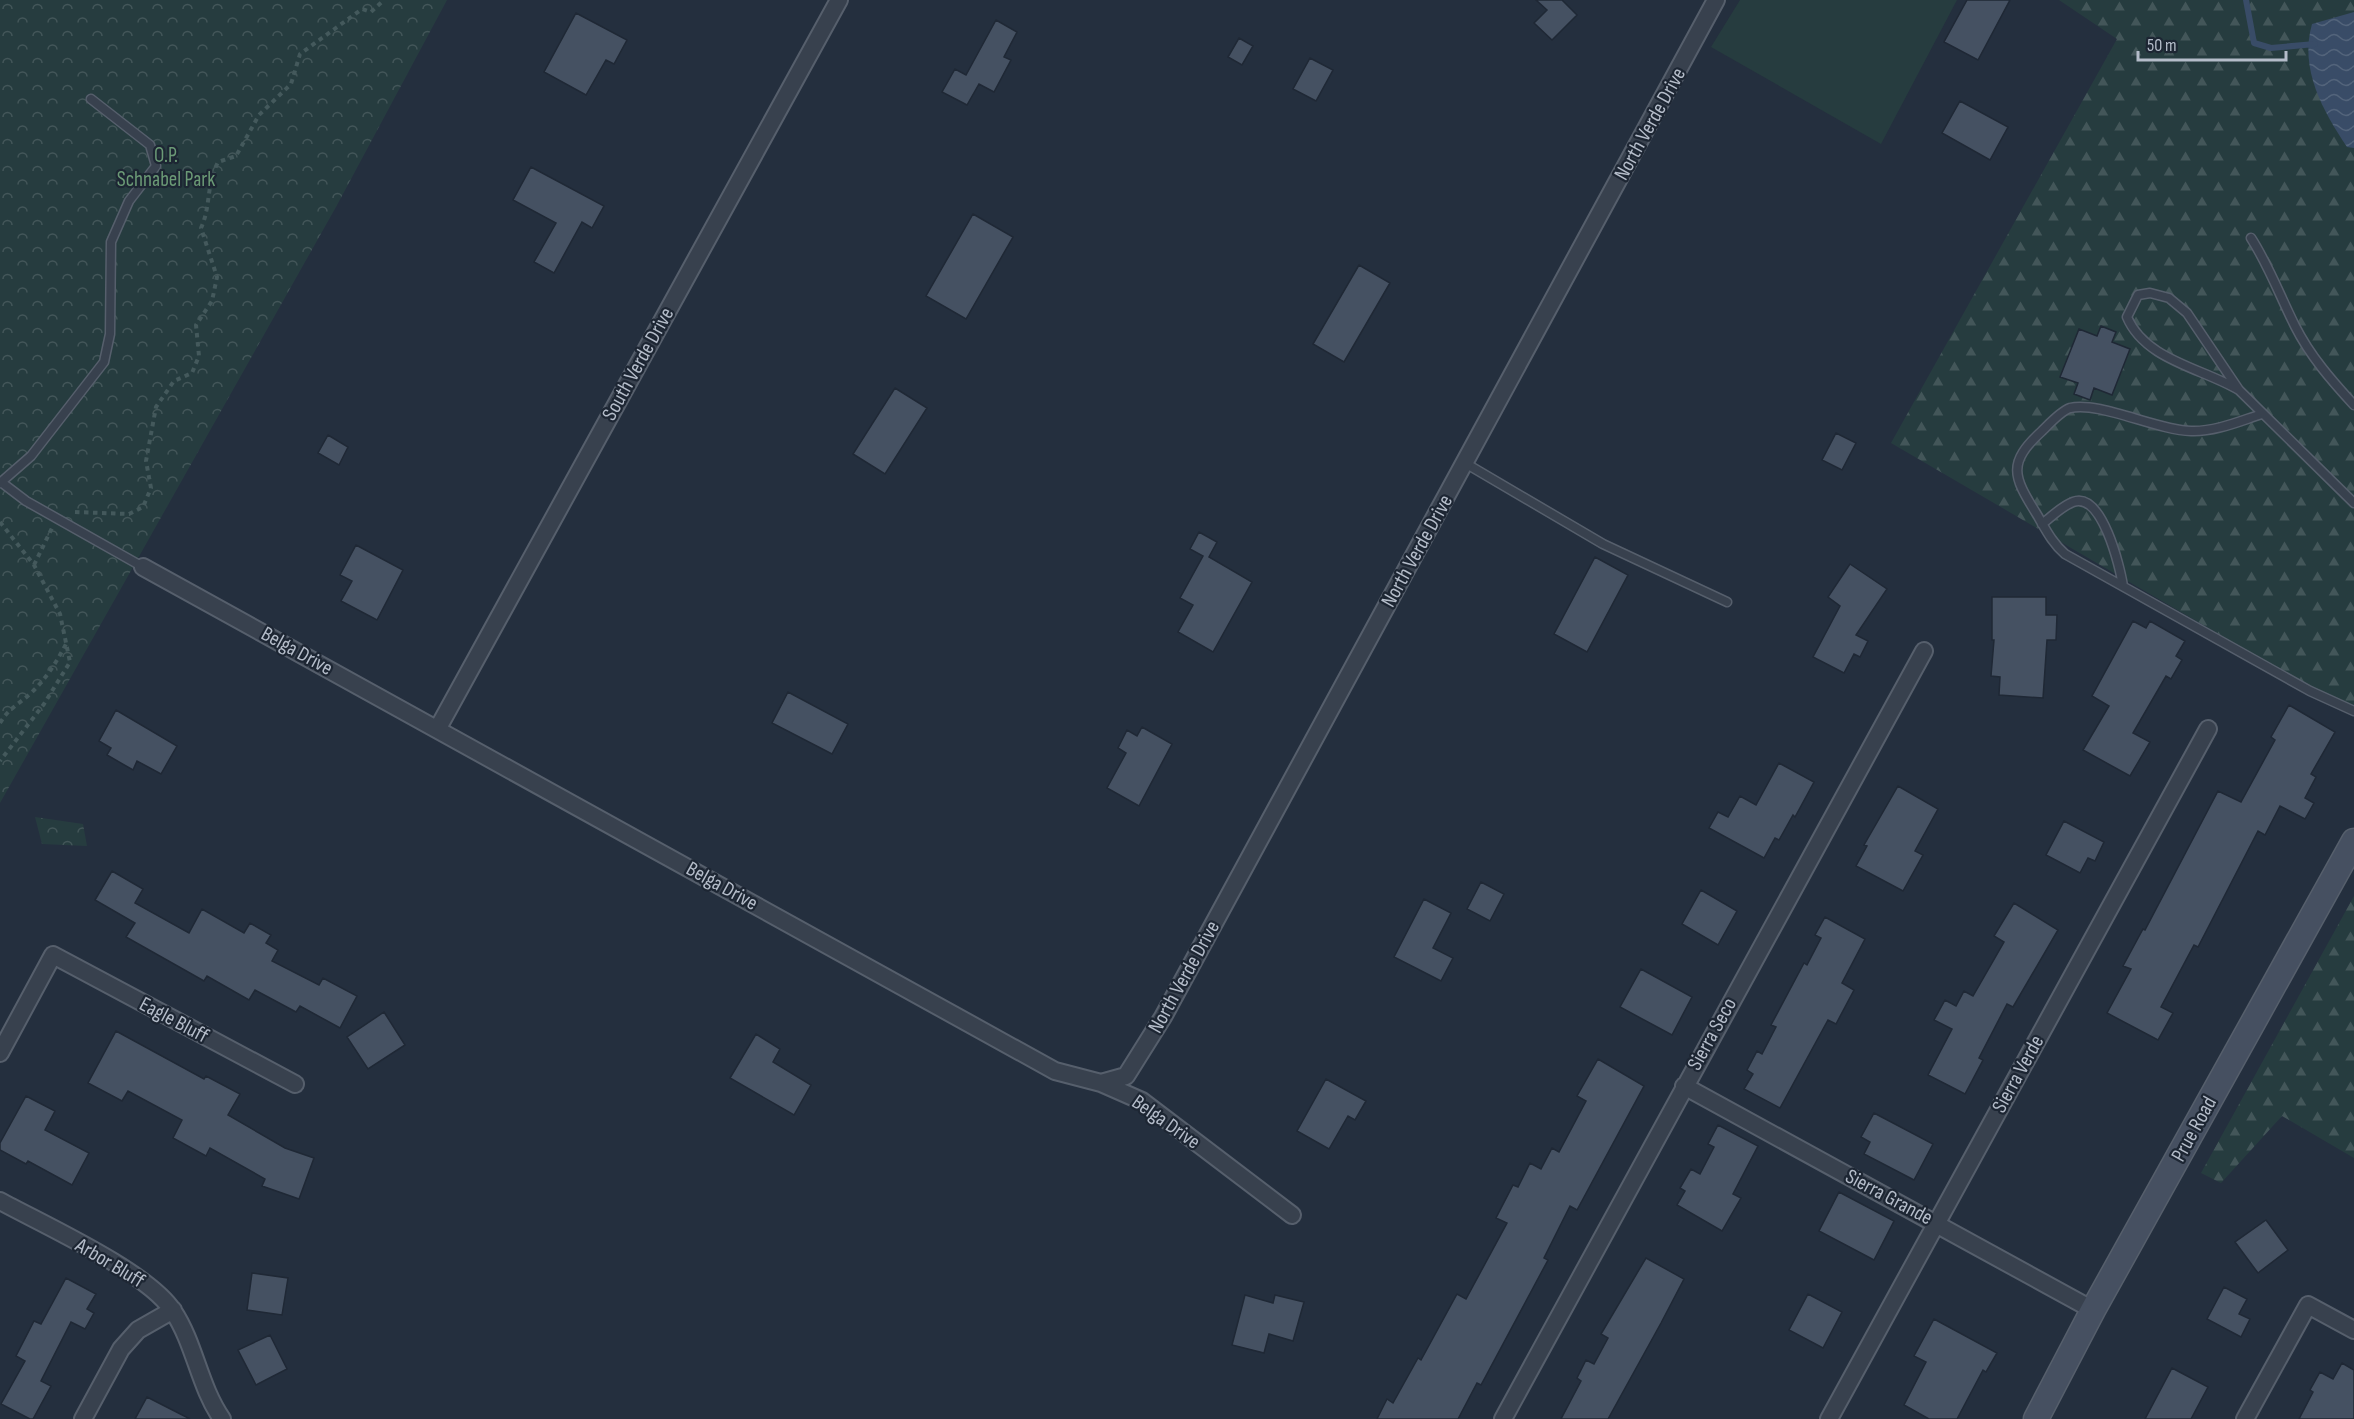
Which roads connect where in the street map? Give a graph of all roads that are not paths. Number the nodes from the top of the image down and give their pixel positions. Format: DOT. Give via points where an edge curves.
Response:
graph roads {
  1 [pos="839,0"];
  2 [pos="1716,0"];
  3 [pos="91,99"];
  4 [pos="2251,238"];
  5 [pos="2239,390"];
  6 [pos="2354,405"];
  7 [pos="2262,414"];
  8 [pos="1465,464"];
  9 [pos="1,483"];
  10 [pos="2354,503"];
  11 [pos="2042,524"];
  12 [pos="143,567"];
  13 [pos="2123,586"];
  14 [pos="1726,602"];
  15 [pos="1924,651"];
  16 [pos="2354,711"];
  17 [pos="438,728"];
  18 [pos="2208,729"];
  19 [pos="2354,841"];
  20 [pos="0,1053"];
  21 [pos="1101,1083"];
  22 [pos="295,1084"];
  23 [pos="1683,1086"];
  24 [pos="0,1201"];
  25 [pos="1292,1215"];
  26 [pos="1936,1222"];
  27 [pos="173,1310"];
  28 [pos="2093,1310"];
  29 [pos="2354,1330"];
  30 [pos="83,1419"];
  31 [pos="222,1419"];
  32 [pos="1503,1419"];
  33 [pos="1829,1419"];
  34 [pos="2036,1419"];
  35 [pos="2245,1419"];
  1 -- 17 [label="street, South Verde Drive"];
  2 -- 8 [label="street, North Verde Drive"];
  3 -- 9 [label="lane" via="150,145 156,166 129,201 111,242 110,334 104,362 31,456"];
  4 -- 6 [label="lane" via="2269,266 2295,327"];
  5 -- 5 [label="lane" via="2157,352 2133,331 2127,317 2138,295 2150,293 2169,298 2187,313"];
  5 -- 7 [label="lane"];
  7 -- 10 [label="lane"];
  7 -- 11 [label="lane" via="2192,431 2155,427 2090,407 2068,408 2023,448 2017,466 2019,485"];
  8 -- 14 [label="lane" via="1603,544"];
  8 -- 21 [label="street, North Verde Drive" via="1163,1017 1126,1076"];
  9 -- 12 [label="lane"];
  11 -- 13 [label="lane" via="2065,554"];
  11 -- 13 [label="lane" via="2073,501 2085,502 2098,512 2119,562"];
  12 -- 17 [label="street, Belga Drive"];
  13 -- 16 [label="lane" via="2303,687"];
  15 -- 23 [label="street, Sierra Seco"];
  17 -- 21 [label="street, Belga Drive" via="1055,1071"];
  18 -- 26 [label="street, Sierra Verde"];
  19 -- 28 [label="main road, Prue Road"];
  20 -- 22 [label="street, Eagle Bluff" via="53,955"];
  21 -- 25 [label="street, Belga Drive" via="1142,1101"];
  23 -- 26 [label="street, Sierra Grande"];
  23 -- 32 [label="street, Sierra Seco"];
  24 -- 27 [label="street, Arbor Bluff" via="148,1285"];
  26 -- 28 [label="street, Sierra Grande"];
  26 -- 33 [label="street, Sierra Verde"];
  27 -- 30 [label="street" via="138,1330 121,1349"];
  27 -- 31 [label="street, Arbor Bluff" via="204,1389"];
  28 -- 34 [label="main road, Prue Road"];
  29 -- 35 [label="street" via="2308,1305"];
}
